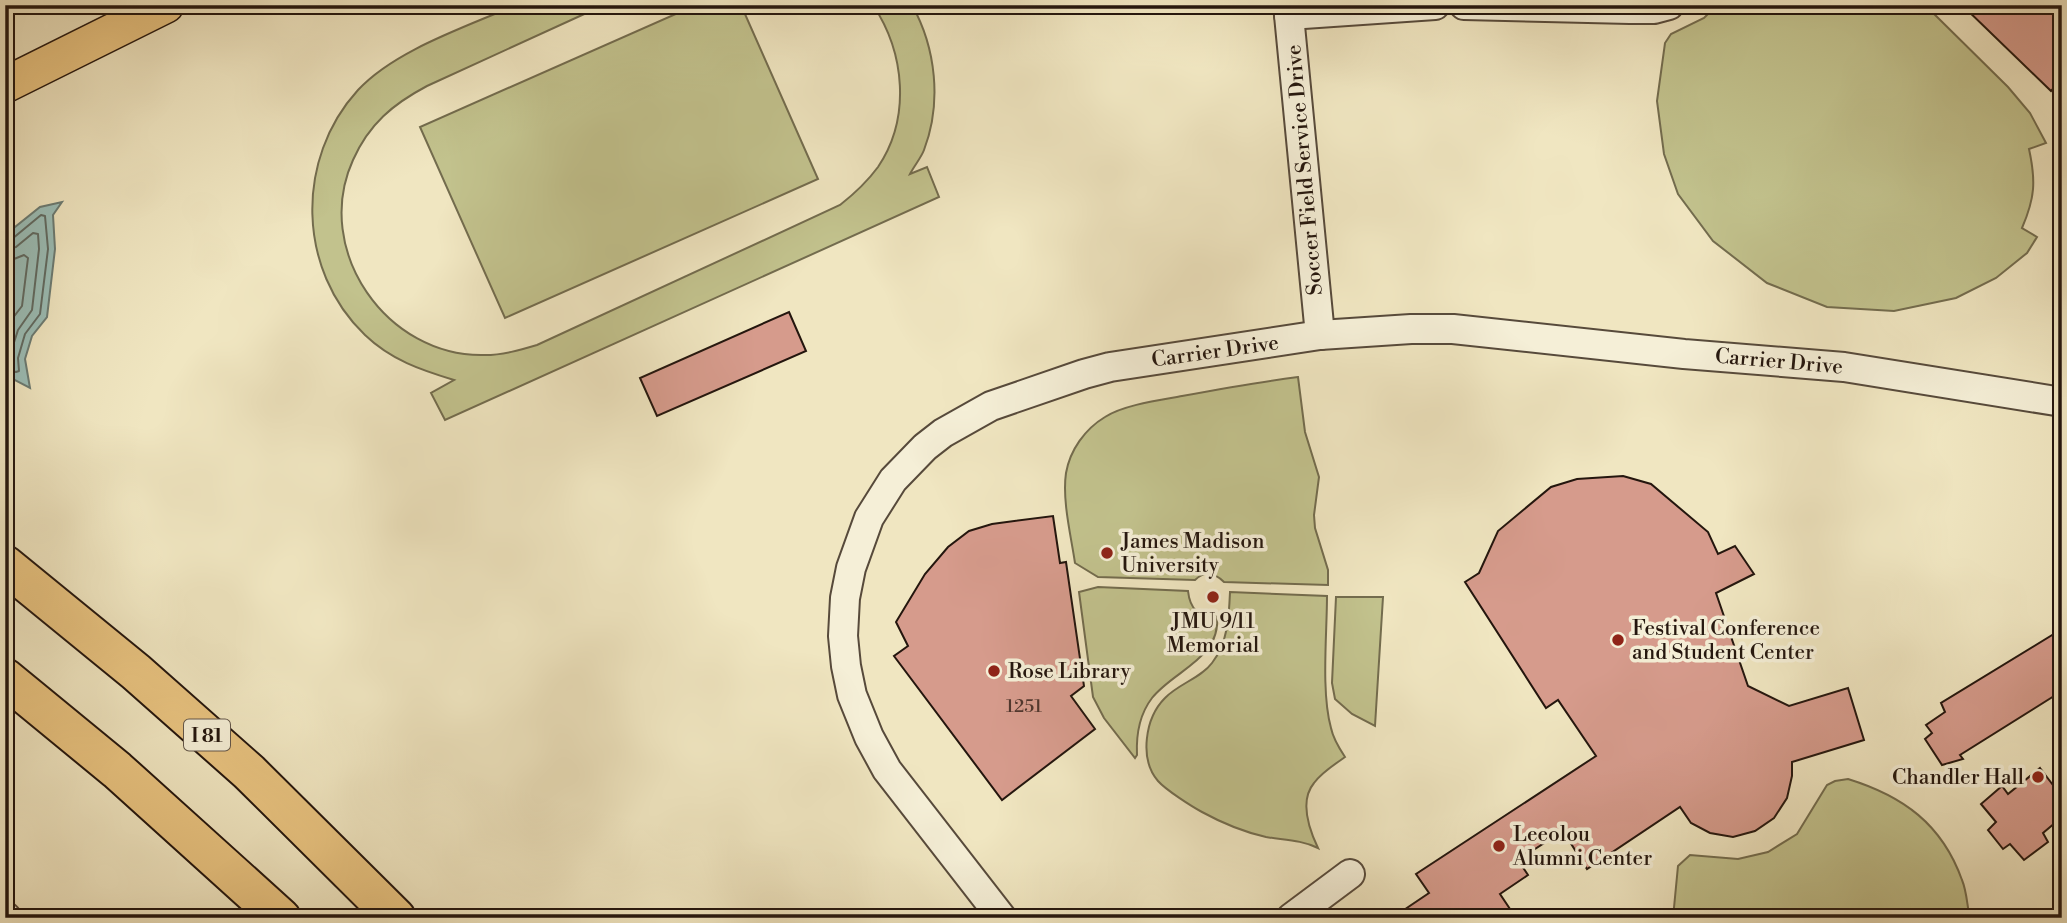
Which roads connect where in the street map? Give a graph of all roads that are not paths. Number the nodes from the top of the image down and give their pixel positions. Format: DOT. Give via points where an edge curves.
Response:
graph roads {
  1 [pos="166,5"];
  2 [pos="1435,5"];
  3 [pos="1464,5"];
  4 [pos="1669,5"];
  5 [pos="1289,10"];
  6 [pos="5,85"];
  7 [pos="1320,335"];
  8 [pos="2062,402"];
  9 [pos="5,565"];
  10 [pos="5,678"];
  11 [pos="1350,874"];
  12 [pos="281,918"];
  13 [pos="396,918"];
  14 [pos="1002,918"];
  15 [pos="1291,918"];
  1 -- 6 [label="main road"];
  2 -- 5 [label="street"];
  3 -- 4 [label="street" via="1630,9"];
  5 -- 7 [label="street, Soccer Field Service Drive"];
  7 -- 8 [label="street, Carrier Drive" via="1453,329 1860,368"];
  7 -- 14 [label="street, Carrier Drive" via="1110,367 991,406 925,447 893,480 873,512 850,568 845,598 845,651 852,695 887,770"];
  9 -- 13 [label="highway, I 81" via="249,772"];
  10 -- 12 [label="highway" via="117,769"];
  11 -- 15 [label="street"];
}
